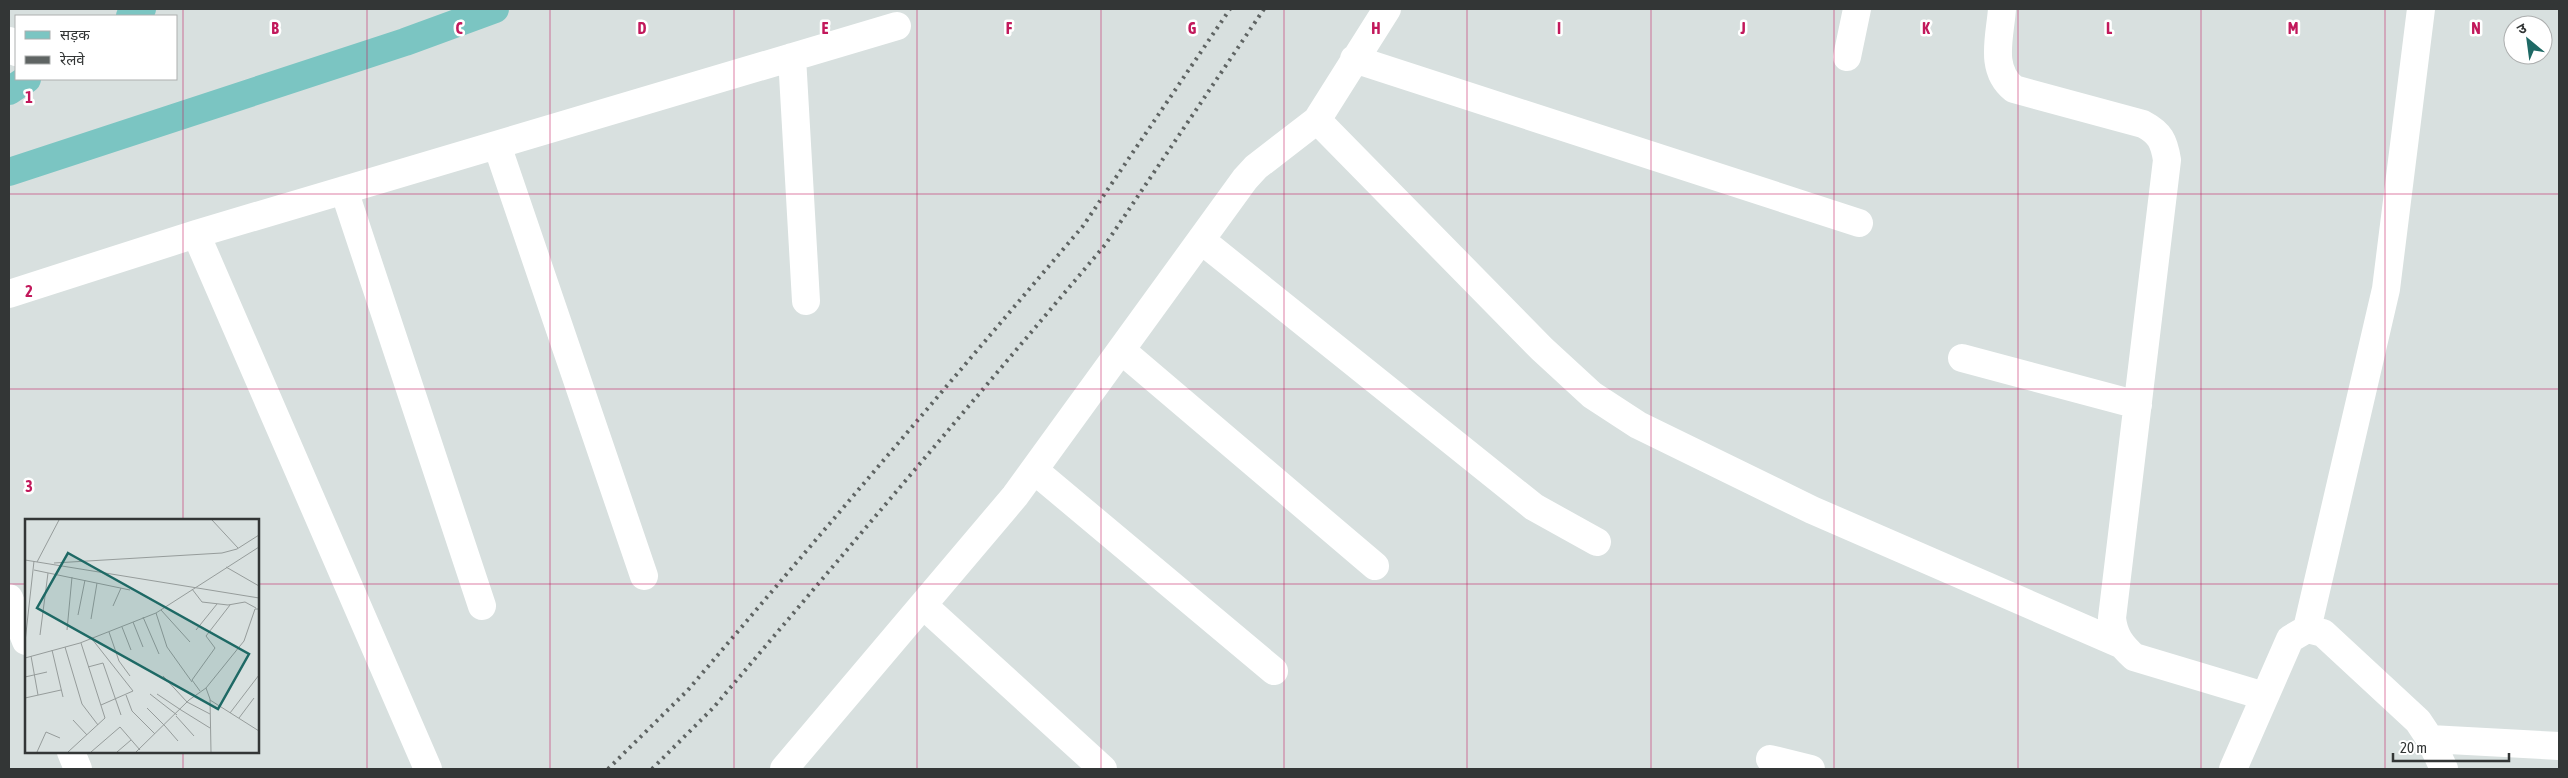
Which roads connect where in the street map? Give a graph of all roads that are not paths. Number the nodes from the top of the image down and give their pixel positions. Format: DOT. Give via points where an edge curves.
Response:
graph roads {
  1 [pos="495,9"];
  2 [pos="1387,9"];
  3 [pos="1857,9"];
  4 [pos="2002,9"];
  5 [pos="2421,9"];
  6 [pos="897,26"];
  7 [pos="792,57"];
  8 [pos="1848,57"];
  9 [pos="1354,59"];
  10 [pos="26,80"];
  11 [pos="9,91"];
  12 [pos="1307,127"];
  13 [pos="497,145"];
  14 [pos="9,172"];
  15 [pos="344,190"];
  16 [pos="1858,223"];
  17 [pos="196,234"];
  18 [pos="1201,240"];
  19 [pos="9,294"];
  20 [pos="806,301"];
  21 [pos="1121,350"];
  22 [pos="1962,358"];
  23 [pos="2138,405"];
  24 [pos="1034,470"];
  25 [pos="1597,542"];
  26 [pos="1375,566"];
  27 [pos="644,576"];
  28 [pos="9,598"];
  29 [pos="923,605"];
  30 [pos="482,606"];
  31 [pos="2307,629"];
  32 [pos="25,638"];
  33 [pos="2120,644"];
  34 [pos="1274,671"];
  35 [pos="2260,704"];
  36 [pos="2559,746"];
  37 [pos="71,753"];
  38 [pos="2437,754"];
  39 [pos="1770,759"];
  40 [pos="78,769"];
  41 [pos="428,769"];
  42 [pos="784,769"];
  43 [pos="1103,769"];
  44 [pos="1812,769"];
  45 [pos="2233,769"];
  1 -- 14 [label="main road" via="405,42"];
  2 -- 9 [label="street"];
  3 -- 8 [label="street"];
  4 -- 23 [label="street" via="1997,65 2006,83 2143,124 2156,131 2165,142 2167,160"];
  5 -- 31 [label="street" via="2384,298"];
  6 -- 7 [label="street"];
  7 -- 13 [label="street"];
  7 -- 20 [label="street"];
  9 -- 12 [label="street"];
  9 -- 16 [label="street"];
  10 -- 11 [label="main road"];
  12 -- 18 [label="street" via="1250,173"];
  12 -- 33 [label="street" via="1592,395 1638,425 1812,510"];
  13 -- 15 [label="street"];
  13 -- 27 [label="street"];
  15 -- 17 [label="street"];
  15 -- 30 [label="street"];
  17 -- 19 [label="street"];
  17 -- 41 [label="street"];
  18 -- 21 [label="street"];
  18 -- 25 [label="street" via="1534,507"];
  21 -- 24 [label="street"];
  21 -- 26 [label="street"];
  22 -- 23 [label="street"];
  23 -- 33 [label="street" via="2112,618 2113,630"];
  24 -- 29 [label="street" via="1016,496"];
  24 -- 34 [label="street"];
  28 -- 32 [label="street"];
  29 -- 42 [label="street"];
  29 -- 43 [label="street"];
  31 -- 35 [label="street" via="2290,639"];
  31 -- 38 [label="street" via="2324,633 2418,721"];
  33 -- 35 [label="street" via="2134,657"];
  35 -- 45 [label="street"];
  36 -- 38 [label="street"];
  37 -- 40 [label="street"];
  39 -- 44 [label="street"];
}
